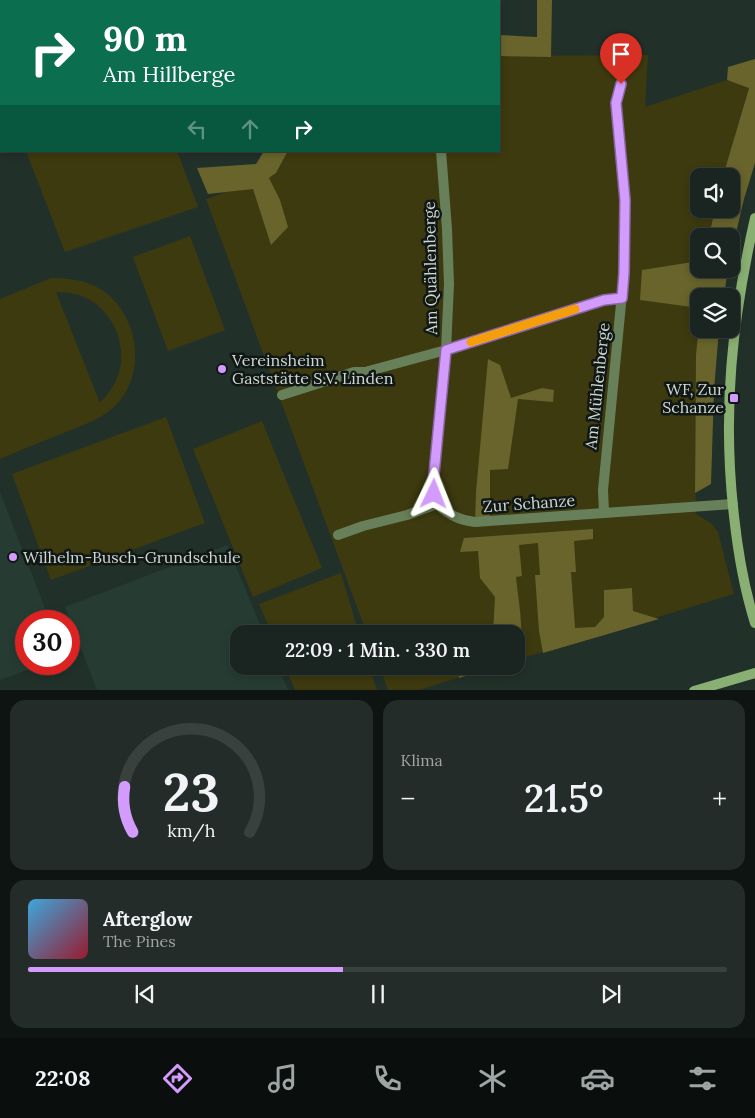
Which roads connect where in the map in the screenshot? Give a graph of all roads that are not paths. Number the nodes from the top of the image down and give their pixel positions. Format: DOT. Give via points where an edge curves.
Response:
graph roads {
  1 [pos="621,84"];
  2 [pos="441,152"];
  3 [pos="755,218"];
  4 [pos="622,298"];
  5 [pos="446,350"];
  6 [pos="282,395"];
  7 [pos="437,504"];
  8 [pos="733,504"];
  9 [pos="604,512"];
  10 [pos="338,535"];
  11 [pos="755,624"];
  12 [pos="755,673"];
  13 [pos="694,690"];
  1 -- 4 [label="street, Am Mühlenberge" via="616,103 625,200"];
  2 -- 5 [label="street, Am Quählenberge" via="448,268"];
  3 -- 8 [label="main road" via="731,355 728,431"];
  4 -- 5 [label="street" via="604,300"];
  4 -- 9 [label="street, Am Mühlenberge" via="602,490"];
  5 -- 6 [label="street" via="365,372 354,372"];
  5 -- 7 [label="street, Am Quählenberge" via="433,484"];
  7 -- 9 [label="street, Zur Schanze" via="462,521 475,522"];
  7 -- 10 [label="street"];
  8 -- 9 [label="street, Zur Schanze"];
  8 -- 11 [label="main road" via="740,567"];
  12 -- 13 [label="main road"];
}
